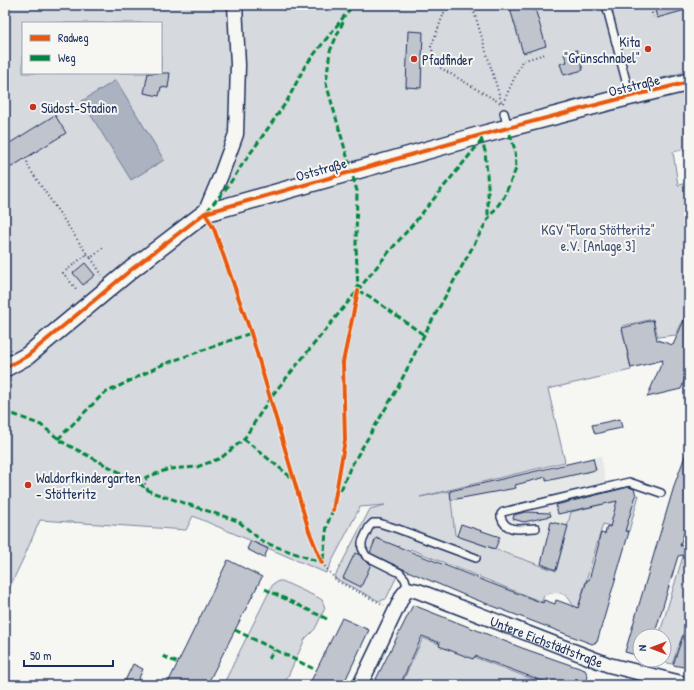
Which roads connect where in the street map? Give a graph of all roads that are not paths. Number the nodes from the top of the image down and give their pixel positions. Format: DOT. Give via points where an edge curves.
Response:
graph roads {
  1 [pos="235,5"];
  2 [pos="606,5"];
  3 [pos="689,82"];
  4 [pos="630,97"];
  5 [pos="205,213"];
  6 [pos="5,368"];
  7 [pos="661,493"];
  8 [pos="536,528"];
  9 [pos="476,558"];
  10 [pos="408,589"];
  11 [pos="360,685"];
  12 [pos="689,685"];
  1 -- 5 [label="street, Oststraße" via="238,65 236,134"];
  2 -- 4 [label="lane"];
  3 -- 4 [label="street, Oststraße"];
  4 -- 5 [label="street, Oststraße" via="506,121 443,146"];
  5 -- 6 [label="street, Oststraße" via="132,269 27,356"];
  7 -- 8 [label="lane" via="629,482 501,514 504,524 516,530"];
  9 -- 10 [label="lane" via="398,529 379,523 373,524 362,542 366,556 400,573"];
  10 -- 11 [label="street" via="403,594"];
  10 -- 12 [label="street, Untere Eichstädtstraße" via="609,665"];
}
